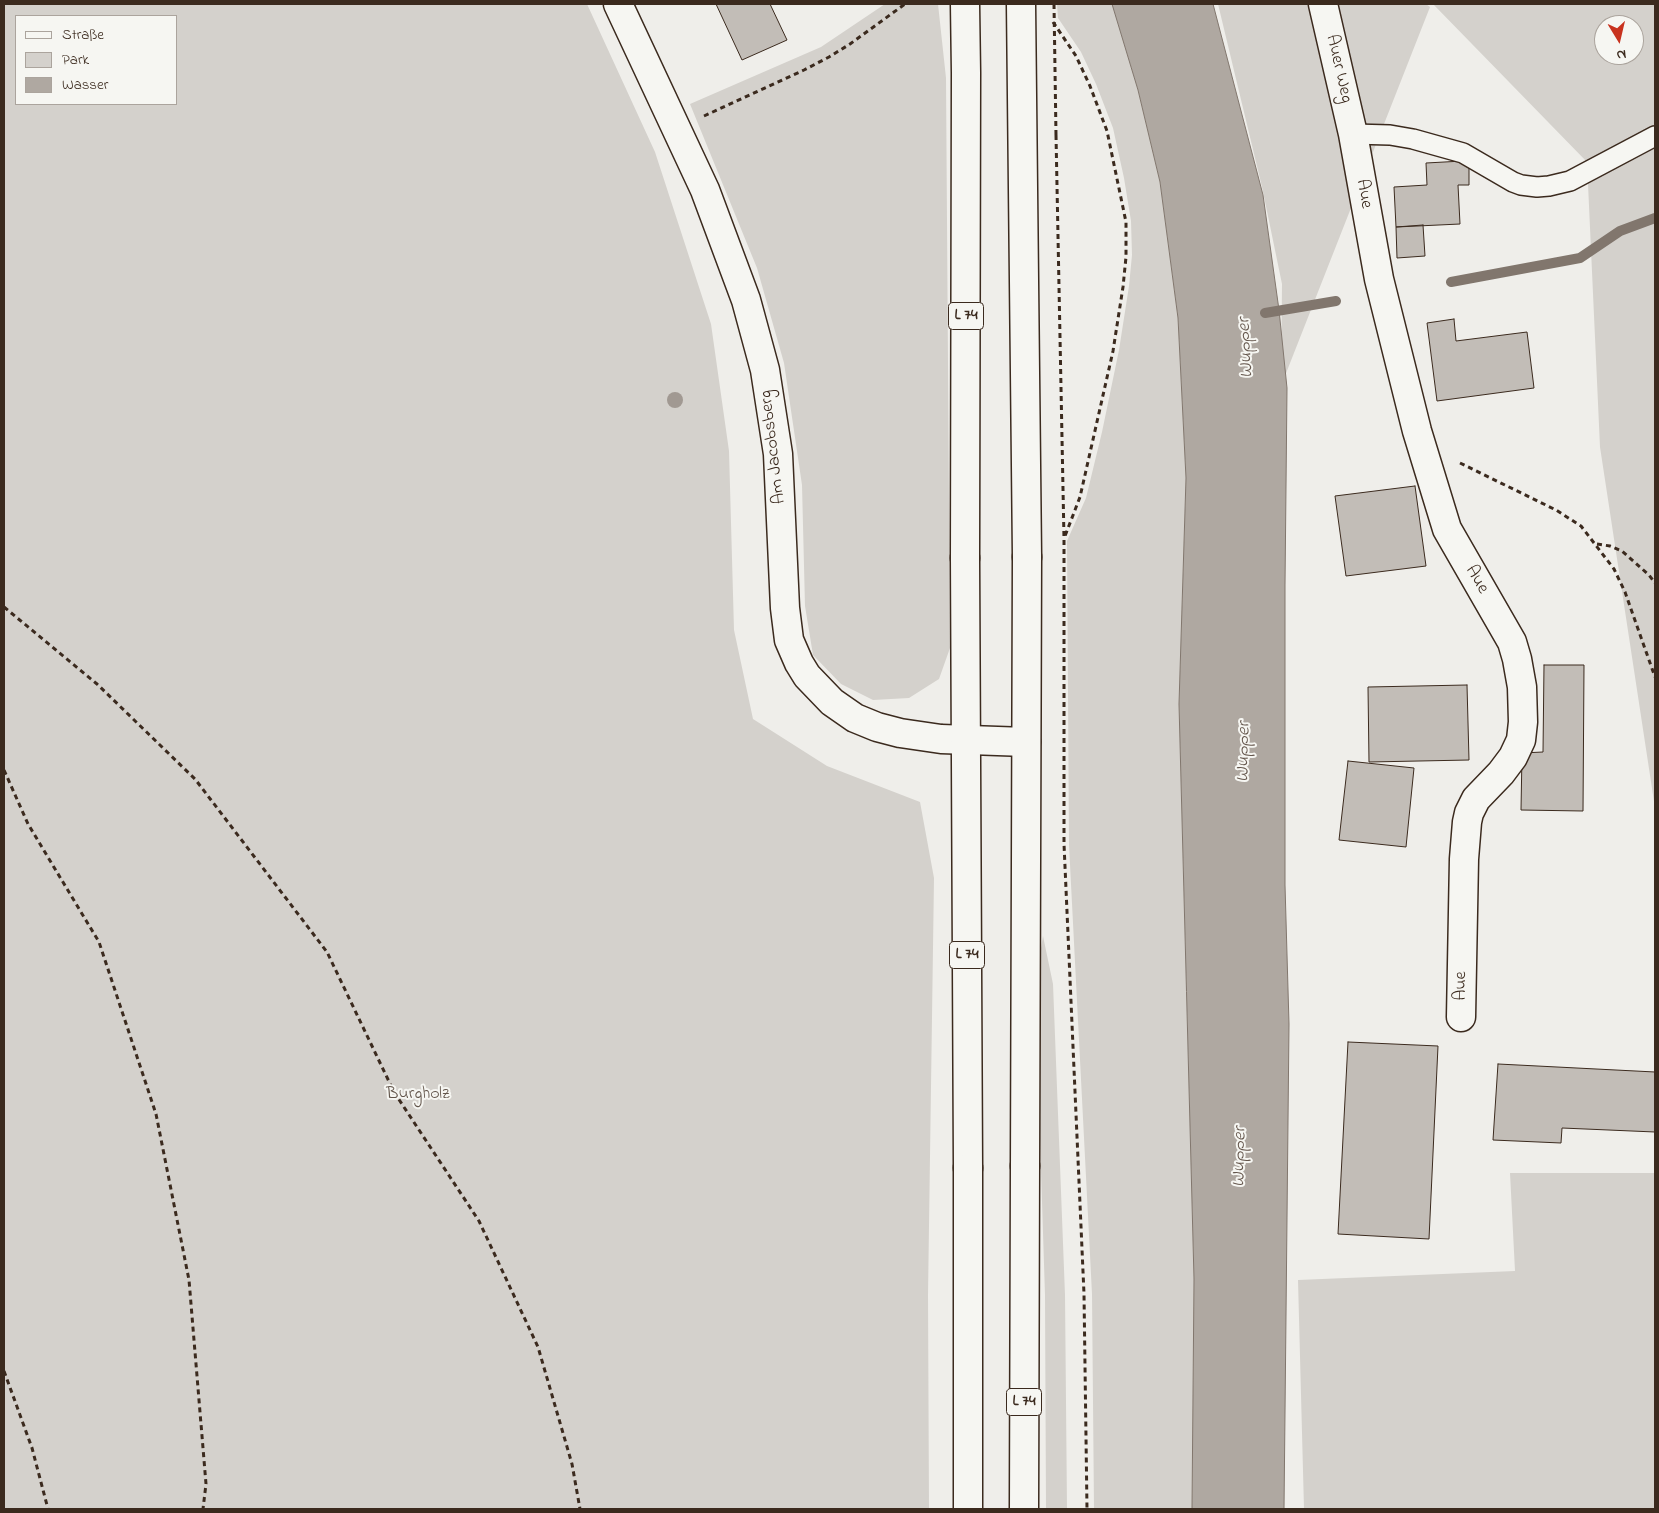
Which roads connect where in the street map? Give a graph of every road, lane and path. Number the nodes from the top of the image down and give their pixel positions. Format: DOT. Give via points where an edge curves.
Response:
graph roads {
  1 [pos="618,4"];
  2 [pos="905,4"];
  3 [pos="965,4"];
  4 [pos="1022,4"];
  5 [pos="1054,4"];
  6 [pos="1323,4"];
  7 [pos="1048,15"];
  8 [pos="677,128"];
  9 [pos="1352,134"];
  10 [pos="1655,136"];
  11 [pos="1458,462"];
  12 [pos="1064,539"];
  13 [pos="1597,544"];
  14 [pos="1655,583"];
  15 [pos="4,607"];
  16 [pos="1655,677"];
  17 [pos="965,741"];
  18 [pos="1026,742"];
  19 [pos="4,770"];
  20 [pos="1461,1017"];
  21 [pos="4,1371"];
  22 [pos="48,1509"];
  23 [pos="203,1509"];
  24 [pos="580,1509"];
  25 [pos="968,1509"];
  26 [pos="1024,1509"];
  27 [pos="1087,1509"];
  1 -- 8 [label="main road, Am Jacobsberg"];
  2 -- 8 [label="path" via="829,57"];
  3 -- 17 [label="main road, L 74"];
  4 -- 18 [label="main road, L 74"];
  5 -- 12 [label="path, bridge"];
  6 -- 9 [label="main road, Auer Weg"];
  7 -- 12 [label="path" via="1076,56 1107,130 1126,222 1124,287 1113,351 1080,497"];
  8 -- 17 [label="main road, Am Jacobsberg" via="705,190 746,300 764,370 778,454 785,608 793,651 818,689 855,718 889,731"];
  9 -- 10 [label="lane" via="1413,139 1462,153 1513,182 1537,187 1570,181"];
  9 -- 20 [label="main road, Aue" via="1387,317 1447,529 1512,642 1522,687 1521,740 1501,773 1476,799 1467,822"];
  11 -- 13 [label="path" via="1556,510 1581,526"];
  12 -- 27 [label="path" via="1064,844 1084,1294"];
  13 -- 14 [label="path" via="1622,551"];
  13 -- 16 [label="path" via="1625,592"];
  15 -- 24 [label="path" via="97,684 196,779 327,952 394,1092 479,1221 538,1347 572,1464"];
  17 -- 18 [label="main road, Am Jacobsberg"];
  17 -- 25 [label="main road, L 74"];
  18 -- 26 [label="main road, L 74"];
  19 -- 23 [label="path" via="28,824 99,942 156,1114 188,1280 206,1484"];
  21 -- 22 [label="path" via="32,1448"];
}
